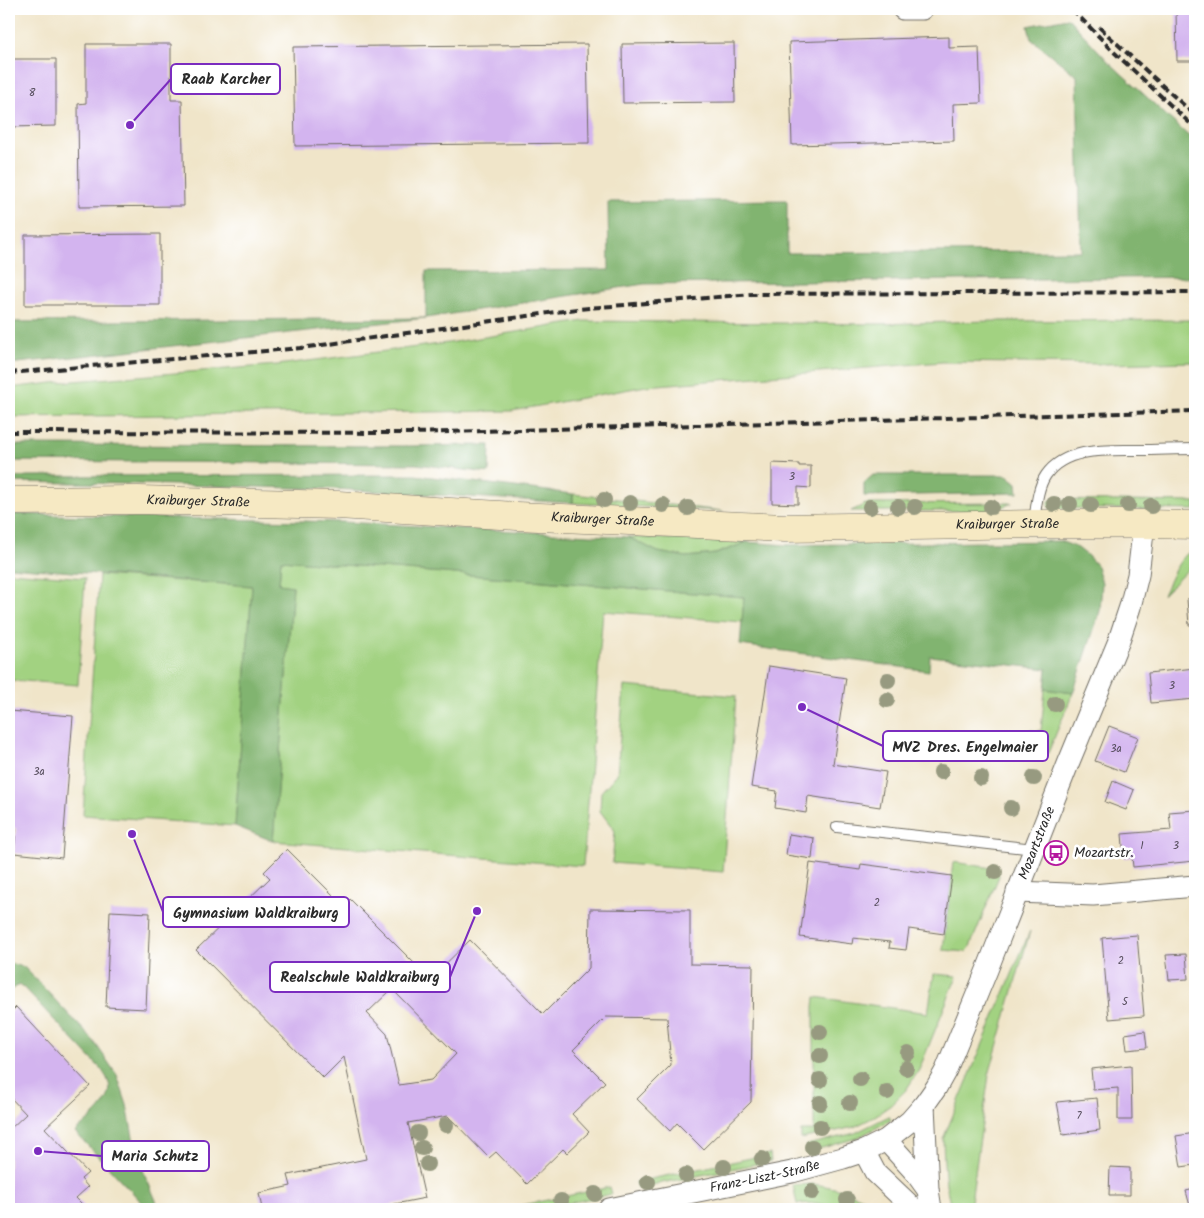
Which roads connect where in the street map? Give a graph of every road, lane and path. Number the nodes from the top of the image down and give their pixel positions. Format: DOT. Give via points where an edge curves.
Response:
graph roads {
  1 [pos="903,9"];
  2 [pos="922,9"];
  3 [pos="1195,449"];
  4 [pos="9,501"];
  5 [pos="1034,524"];
  6 [pos="1144,524"];
  7 [pos="1195,526"];
  8 [pos="837,827"];
  9 [pos="1034,849"];
  10 [pos="1195,886"];
  11 [pos="1017,892"];
  12 [pos="924,1104"];
  13 [pos="886,1140"];
  14 [pos="864,1152"];
  15 [pos="930,1200"];
  16 [pos="609,1209"];
  17 [pos="914,1209"];
  1 -- 2 [label="street"];
  3 -- 5 [label="lane" via="1095,450 1071,456 1054,465 1045,476"];
  4 -- 5 [label="main road, Kraiburger Straße" via="138,500 338,505 785,528"];
  5 -- 6 [label="main road, Kraiburger Straße"];
  6 -- 7 [label="main road, Kraiburger Straße"];
  6 -- 9 [label="street, Mozartstraße" via="1138,576 1130,608"];
  8 -- 9 [label="lane"];
  9 -- 11 [label="street, Mozartstraße"];
  10 -- 11 [label="street" via="1092,895"];
  11 -- 12 [label="street, Mozartstraße" via="946,1070"];
  12 -- 13 [label="street, Mozartstraße" via="910,1121"];
  12 -- 15 [label="street"];
  13 -- 14 [label="street, Franz-Liszt-Straße"];
  13 -- 15 [label="street" via="915,1172"];
  14 -- 16 [label="street, Franz-Liszt-Straße" via="792,1172"];
  14 -- 17 [label="street" via="875,1172"];
}
